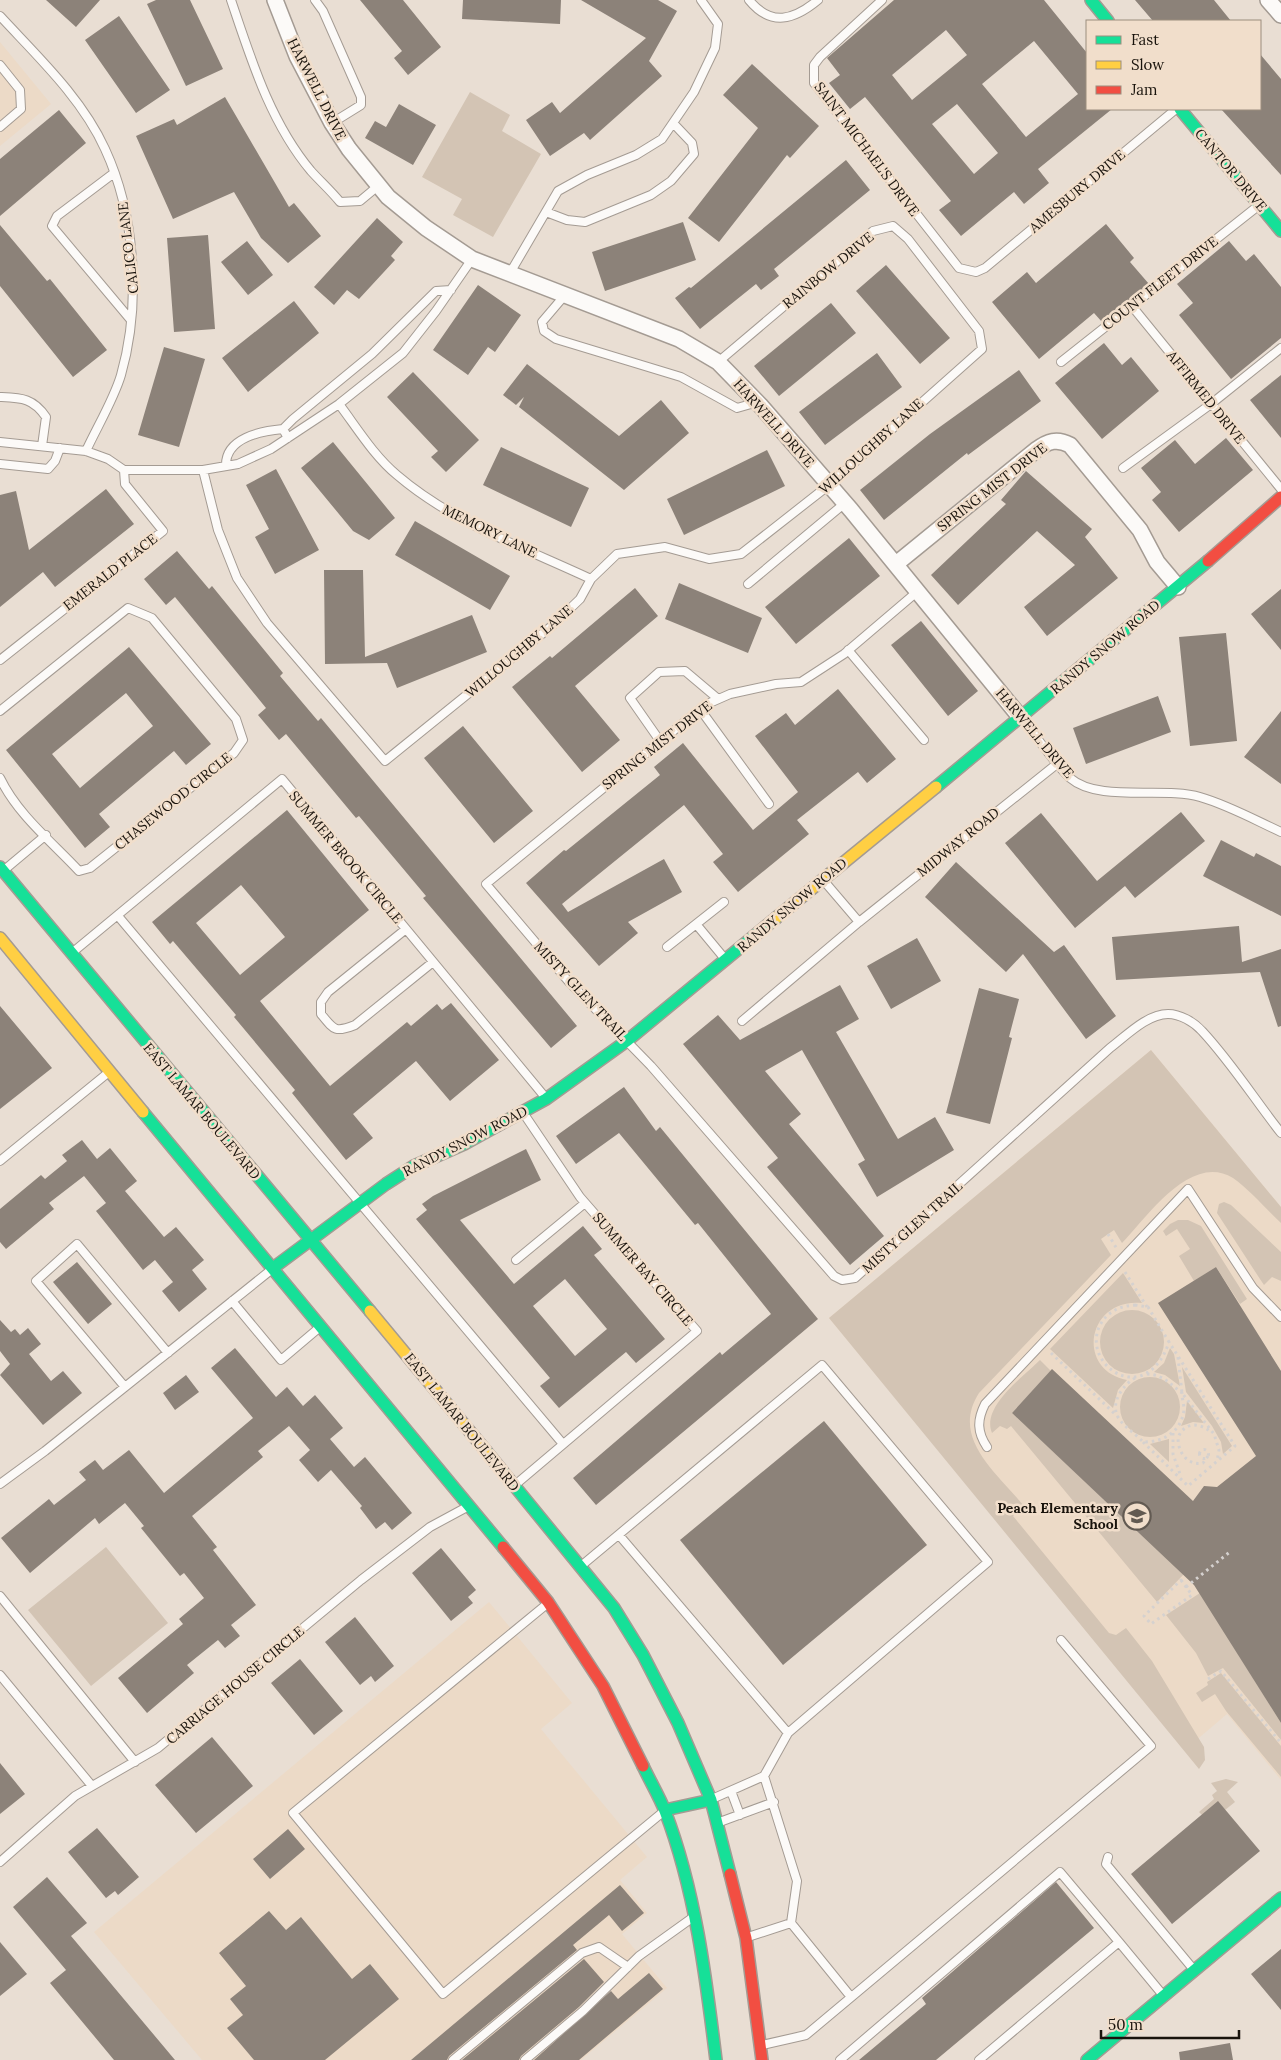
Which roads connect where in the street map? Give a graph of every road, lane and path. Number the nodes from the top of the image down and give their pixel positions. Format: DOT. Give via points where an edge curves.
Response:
graph roads {
  1 [pos="231,0"];
  2 [pos="275,0"];
  3 [pos="315,0"];
  4 [pos="701,0"];
  5 [pos="749,0"];
  6 [pos="818,0"];
  7 [pos="882,0"];
  8 [pos="1091,0"];
  9 [pos="1268,0"];
  10 [pos="1281,15"];
  11 [pos="0,16"];
  12 [pos="1107,20"];
  13 [pos="0,65"];
  14 [pos="1175,110"];
  15 [pos="1181,110"];
  16 [pos="332,123"];
  17 [pos="673,123"];
  18 [pos="0,127"];
  19 [pos="114,173"];
  20 [pos="378,186"];
  21 [pos="1260,205"];
  22 [pos="546,212"];
  23 [pos="1281,231"];
  24 [pos="472,259"];
  25 [pos="976,272"];
  26 [pos="510,273"];
  27 [pos="451,290"];
  28 [pos="565,296"];
  29 [pos="1131,305"];
  30 [pos="130,319"];
  31 [pos="1281,348"];
  32 [pos="982,349"];
  33 [pos="718,362"];
  34 [pos="1062,362"];
  35 [pos="0,397"];
  36 [pos="758,402"];
  37 [pos="339,404"];
  38 [pos="1212,404"];
  39 [pos="283,429"];
  40 [pos="288,438"];
  41 [pos="0,442"];
  42 [pos="42,446"];
  43 [pos="60,448"];
  44 [pos="86,450"];
  45 [pos="0,464"];
  46 [pos="226,466"];
  47 [pos="1123,468"];
  48 [pos="124,470"];
  49 [pos="203,470"];
  50 [pos="829,485"];
  51 [pos="1281,489"];
  52 [pos="1281,497"];
  53 [pos="845,503"];
  54 [pos="896,564"];
  55 [pos="591,579"];
  56 [pos="748,584"];
  57 [pos="1178,587"];
  58 [pos="918,592"];
  59 [pos="848,650"];
  60 [pos="0,660"];
  61 [pos="716,698"];
  62 [pos="700,709"];
  63 [pos="0,711"];
  64 [pos="1020,717"];
  65 [pos="924,740"];
  66 [pos="660,741"];
  67 [pos="1058,763"];
  68 [pos="0,778"];
  69 [pos="2,790"];
  70 [pos="768,804"];
  71 [pos="1281,832"];
  72 [pos="46,836"];
  73 [pos="2,869"];
  74 [pos="823,880"];
  75 [pos="486,884"];
  76 [pos="724,902"];
  77 [pos="118,916"];
  78 [pos="859,922"];
  79 [pos="696,924"];
  80 [pos="406,929"];
  81 [pos="0,938"];
  82 [pos="667,947"];
  83 [pos="72,954"];
  84 [pos="725,960"];
  85 [pos="433,962"];
  86 [pos="742,1021"];
  87 [pos="628,1040"];
  88 [pos="110,1071"];
  89 [pos="546,1099"];
  90 [pos="523,1113"];
  91 [pos="1281,1133"];
  92 [pos="0,1161"];
  93 [pos="359,1202"];
  94 [pos="585,1203"];
  95 [pos="311,1240"];
  96 [pos="516,1260"];
  97 [pos="1119,1261"];
  98 [pos="273,1268"];
  99 [pos="232,1301"];
  100 [pos="1148,1307"];
  101 [pos="1281,1317"];
  102 [pos="321,1326"];
  103 [pos="1169,1342"];
  104 [pos="1041,1343"];
  105 [pos="168,1353"];
  106 [pos="1177,1354"];
  107 [pos="1147,1374"];
  108 [pos="1140,1376"];
  109 [pos="124,1387"];
  110 [pos="1182,1393"];
  111 [pos="1117,1416"];
  112 [pos="1173,1433"];
  113 [pos="1214,1434"];
  114 [pos="1143,1442"];
  115 [pos="563,1444"];
  116 [pos="987,1447"];
  117 [pos="1208,1456"];
  118 [pos="1217,1461"];
  119 [pos="1183,1480"];
  120 [pos="0,1484"];
  121 [pos="514,1486"];
  122 [pos="469,1506"];
  123 [pos="619,1535"];
  124 [pos="1231,1551"];
  125 [pos="581,1566"];
  126 [pos="1186,1587"];
  127 [pos="0,1596"];
  128 [pos="548,1602"];
  129 [pos="1061,1640"];
  130 [pos="0,1675"];
  131 [pos="1208,1678"];
  132 [pos="788,1734"];
  133 [pos="1281,1743"];
  134 [pos="135,1762"];
  135 [pos="764,1776"];
  136 [pos="92,1786"];
  137 [pos="731,1791"];
  138 [pos="711,1800"];
  139 [pos="774,1802"];
  140 [pos="665,1810"];
  141 [pos="740,1815"];
  142 [pos="718,1824"];
  143 [pos="1108,1856"];
  144 [pos="0,1862"];
  145 [pos="1281,1898"];
  146 [pos="694,1917"];
  147 [pos="792,1923"];
  148 [pos="746,1938"];
  149 [pos="1119,1942"];
  150 [pos="628,1967"];
  151 [pos="1195,1970"];
  152 [pos="1164,1996"];
  153 [pos="852,1997"];
  154 [pos="760,2046"];
  155 [pos="453,2060"];
  156 [pos="524,2060"];
  157 [pos="716,2060"];
  158 [pos="762,2060"];
  159 [pos="840,2060"];
  160 [pos="979,2060"];
  161 [pos="1087,2060"];
  1 -- 20 [label="lane" via="259,83 310,170 340,202 360,201"];
  2 -- 16 [label="street, HARWELL DRIVE" via="297,56"];
  3 -- 16 [label="lane" via="361,96 361,105"];
  4 -- 17 [label="lane" via="718,24 715,48 694,92"];
  5 -- 6 [label="lane" via="767,16 784,20 807,10"];
  7 -- 25 [label="lane, SAINT MICHAEL'S DRIVE" via="820,56 814,65 814,83 959,268"];
  8 -- 12 [label="main road"];
  9 -- 10 [label="street"];
  11 -- 19 [label="lane, CALICO LANE" via="77,102 105,148"];
  13 -- 18 [label="lane" via="20,90 22,109"];
  14 -- 25 [label="lane, AMESBURY DRIVE"];
  15 -- 21 [label="main road, CANTOR DRIVE"];
  16 -- 20 [label="street, HARWELL DRIVE"];
  17 -- 22 [label="lane" via="662,139 636,155 587,174 558,191"];
  17 -- 22 [label="lane" via="692,143 694,154 671,181 651,195 585,222 567,220"];
  19 -- 30 [label="lane, CALICO LANE" via="122,197 130,251 134,300"];
  19 -- 30 [label="lane" via="57,216 52,226"];
  20 -- 24 [label="street, HARWELL DRIVE" via="426,228"];
  21 -- 23 [label="main road, CANTOR DRIVE"];
  21 -- 29 [label="lane, COUNT FLEET DRIVE"];
  22 -- 26 [label="lane"];
  24 -- 26 [label="street, HARWELL DRIVE"];
  24 -- 27 [label="lane"];
  26 -- 28 [label="street, HARWELL DRIVE"];
  27 -- 37 [label="lane" via="403,353"];
  27 -- 39 [label="lane" via="436,291 372,354"];
  28 -- 33 [label="street, HARWELL DRIVE" via="679,339"];
  28 -- 36 [label="lane" via="542,322 544,332 556,339 681,377 737,408"];
  29 -- 34 [label="lane, COUNT FLEET DRIVE"];
  29 -- 38 [label="lane, AFFIRMED DRIVE"];
  30 -- 44 [label="lane, CALICO LANE" via="120,376"];
  31 -- 38 [label="lane"];
  32 -- 33 [label="lane, RAINBOW DRIVE" via="979,331 908,239 892,226 873,232"];
  32 -- 50 [label="lane, WILLOUGHBY LANE"];
  33 -- 36 [label="street, HARWELL DRIVE"];
  35 -- 42 [label="lane" via="22,398 38,405 46,417"];
  36 -- 50 [label="street, HARWELL DRIVE"];
  37 -- 40 [label="lane"];
  37 -- 55 [label="lane, MEMORY LANE" via="396,474 441,509"];
  38 -- 47 [label="lane"];
  38 -- 51 [label="lane, AFFIRMED DRIVE"];
  39 -- 40 [label="lane"];
  39 -- 46 [label="lane" via="252,434 241,441 228,455"];
  40 -- 46 [label="lane" via="238,464"];
  41 -- 42 [label="lane"];
  42 -- 43 [label="lane"];
  43 -- 44 [label="lane"];
  43 -- 45 [label="lane" via="48,469"];
  44 -- 48 [label="lane"];
  46 -- 49 [label="lane"];
  48 -- 49 [label="lane"];
  48 -- 60 [label="lane, EMERALD PLACE" via="125,484 162,531"];
  49 -- 55 [label="lane, WILLOUGHBY LANE" via="218,530 237,578 267,623 385,761 553,625 580,599"];
  50 -- 53 [label="street, HARWELL DRIVE"];
  50 -- 55 [label="lane, WILLOUGHBY LANE" via="742,554 709,559 665,547 618,554"];
  52 -- 57 [label="main road, RANDY SNOW ROAD"];
  53 -- 54 [label="street, HARWELL DRIVE"];
  53 -- 56 [label="lane"];
  54 -- 57 [label="street, SPRING MIST DRIVE" via="1043,444 1062,440 1070,445 1140,530 1157,562"];
  54 -- 58 [label="street, HARWELL DRIVE"];
  57 -- 64 [label="main road, RANDY SNOW ROAD"];
  58 -- 59 [label="lane, SPRING MIST DRIVE"];
  58 -- 64 [label="street, HARWELL DRIVE"];
  59 -- 61 [label="lane, SPRING MIST DRIVE" via="801,682 776,684"];
  59 -- 65 [label="lane"];
  61 -- 62 [label="lane, SPRING MIST DRIVE"];
  61 -- 66 [label="lane" via="685,671 659,672 630,698"];
  62 -- 66 [label="lane, SPRING MIST DRIVE"];
  62 -- 70 [label="lane"];
  63 -- 72 [label="lane, CHASEWOOD CIRCLE" via="128,608 152,618 236,720 243,740 234,753 90,868 79,871"];
  64 -- 67 [label="lane, HARWELL DRIVE"];
  64 -- 74 [label="main road, RANDY SNOW ROAD"];
  66 -- 75 [label="lane, SPRING MIST DRIVE"];
  67 -- 71 [label="lane, HARWELL DRIVE" via="1070,778 1091,788 1133,794 1199,796"];
  67 -- 78 [label="lane, MIDWAY ROAD"];
  68 -- 69 [label="lane, CHASEWOOD CIRCLE"];
  69 -- 72 [label="lane, CHASEWOOD CIRCLE"];
  72 -- 73 [label="lane"];
  73 -- 83 [label="main road, EAST LAMAR BOULEVARD"];
  74 -- 78 [label="lane"];
  74 -- 84 [label="main road, RANDY SNOW ROAD"];
  75 -- 87 [label="lane, MISTY GLEN TRAIL" via="569,982"];
  76 -- 79 [label="lane"];
  77 -- 80 [label="lane, SUMMER BROOK CIRCLE" via="282,779"];
  77 -- 83 [label="lane, SUMMER BROOK CIRCLE"];
  77 -- 93 [label="lane"];
  78 -- 86 [label="lane, MIDWAY ROAD"];
  79 -- 82 [label="lane"];
  79 -- 84 [label="lane"];
  80 -- 85 [label="lane, SUMMER BROOK CIRCLE"];
  80 -- 85 [label="lane" via="328,992 321,1008 326,1021 341,1031 355,1024"];
  81 -- 88 [label="main road"];
  83 -- 95 [label="main road, EAST LAMAR BOULEVARD"];
  84 -- 87 [label="main road, RANDY SNOW ROAD"];
  85 -- 89 [label="lane, SUMMER BROOK CIRCLE"];
  87 -- 89 [label="main road, RANDY SNOW ROAD"];
  87 -- 91 [label="lane, MISTY GLEN TRAIL" via="834,1276 842,1280 855,1278 1110,1048 1159,1015 1181,1017 1201,1030"];
  88 -- 92 [label="lane"];
  88 -- 98 [label="main road"];
  89 -- 90 [label="main road, RANDY SNOW ROAD"];
  90 -- 93 [label="main road, RANDY SNOW ROAD" via="414,1166"];
  90 -- 94 [label="lane, SUMMER BAY CIRCLE"];
  93 -- 95 [label="main road, RANDY SNOW ROAD"];
  93 -- 115 [label="lane"];
  94 -- 96 [label="lane"];
  94 -- 115 [label="lane, SUMMER BAY CIRCLE" via="697,1331"];
  95 -- 98 [label="main road, RANDY SNOW ROAD"];
  95 -- 121 [label="main road, EAST LAMAR BOULEVARD"];
  97 -- 100 [label="path"];
  97 -- 101 [label="lane" via="1188,1189 1253,1288"];
  97 -- 104 [label="lane"];
  98 -- 99 [label="lane"];
  98 -- 102 [label="main road"];
  99 -- 102 [label="lane" via="281,1360"];
  99 -- 105 [label="lane"];
  100 -- 103 [label="path"];
  100 -- 108 [label="path" via="1123,1306 1112,1311 1101,1324 1096,1341 1098,1353 1113,1371 1124,1376"];
  102 -- 122 [label="main road"];
  103 -- 106 [label="path"];
  103 -- 107 [label="path" via="1164,1358"];
  104 -- 111 [label="path"];
  104 -- 116 [label="lane" via="985,1404 978,1421"];
  105 -- 109 [label="lane"];
  105 -- 109 [label="lane" via="77,1244 36,1281"];
  106 -- 110 [label="path"];
  106 -- 118 [label="path" via="1235,1446"];
  107 -- 108 [label="path"];
  107 -- 110 [label="path" via="1168,1380"];
  108 -- 111 [label="path" via="1123,1387 1117,1401"];
  109 -- 120 [label="lane"];
  110 -- 112 [label="path" via="1182,1419"];
  110 -- 113 [label="path"];
  111 -- 114 [label="path"];
  112 -- 114 [label="path" via="1157,1441"];
  112 -- 119 [label="path" via="1173,1454"];
  113 -- 117 [label="path" via="1205,1427 1191,1425 1185,1427 1178,1438 1181,1452 1189,1461 1203,1463"];
  113 -- 118 [label="path" via="1219,1450"];
  114 -- 119 [label="path"];
  115 -- 121 [label="lane, SUMMER BAY CIRCLE"];
  118 -- 119 [label="path" via="1188,1486"];
  121 -- 125 [label="main road, EAST LAMAR BOULEVARD"];
  122 -- 128 [label="main road"];
  122 -- 134 [label="lane, CARRIAGE HOUSE CIRCLE" via="423,1532 158,1748"];
  123 -- 125 [label="lane"];
  123 -- 132 [label="lane"];
  123 -- 132 [label="lane" via="822,1365 988,1562"];
  124 -- 126 [label="path"];
  125 -- 138 [label="main road, EAST LAMAR BOULEVARD" via="614,1608 643,1654 678,1723"];
  126 -- 126 [label="path" via="1181,1580 1144,1616 1151,1624 1192,1595"];
  127 -- 134 [label="lane"];
  128 -- 140 [label="main road" via="603,1686"];
  128 -- 140 [label="lane" via="293,1813 442,1994"];
  129 -- 153 [label="lane" via="1151,1746"];
  130 -- 136 [label="lane"];
  131 -- 133 [label="path" via="1222,1671"];
  132 -- 135 [label="lane"];
  134 -- 136 [label="lane, CARRIAGE HOUSE CIRCLE"];
  135 -- 137 [label="lane"];
  135 -- 139 [label="lane"];
  136 -- 144 [label="lane, CARRIAGE HOUSE CIRCLE" via="75,1796"];
  137 -- 138 [label="lane"];
  137 -- 141 [label="lane"];
  138 -- 140 [label="main road"];
  138 -- 142 [label="main road, EAST LAMAR BOULEVARD"];
  139 -- 141 [label="lane"];
  139 -- 147 [label="lane" via="797,1881"];
  140 -- 146 [label="main road"];
  141 -- 142 [label="lane"];
  142 -- 148 [label="main road, EAST LAMAR BOULEVARD"];
  143 -- 151 [label="lane" via="1106,1864"];
  145 -- 151 [label="main road"];
  146 -- 150 [label="lane"];
  146 -- 157 [label="main road" via="707,1984"];
  147 -- 148 [label="lane"];
  147 -- 153 [label="lane"];
  148 -- 154 [label="main road, EAST LAMAR BOULEVARD"];
  149 -- 152 [label="lane"];
  149 -- 159 [label="lane" via="1060,1872"];
  149 -- 160 [label="lane"];
  150 -- 155 [label="lane" via="599,1947 582,1953"];
  150 -- 156 [label="lane" via="584,2011"];
  151 -- 152 [label="main road"];
  152 -- 161 [label="main road"];
  153 -- 154 [label="lane" via="806,2035"];
  154 -- 158 [label="main road, EAST LAMAR BOULEVARD"];
}
